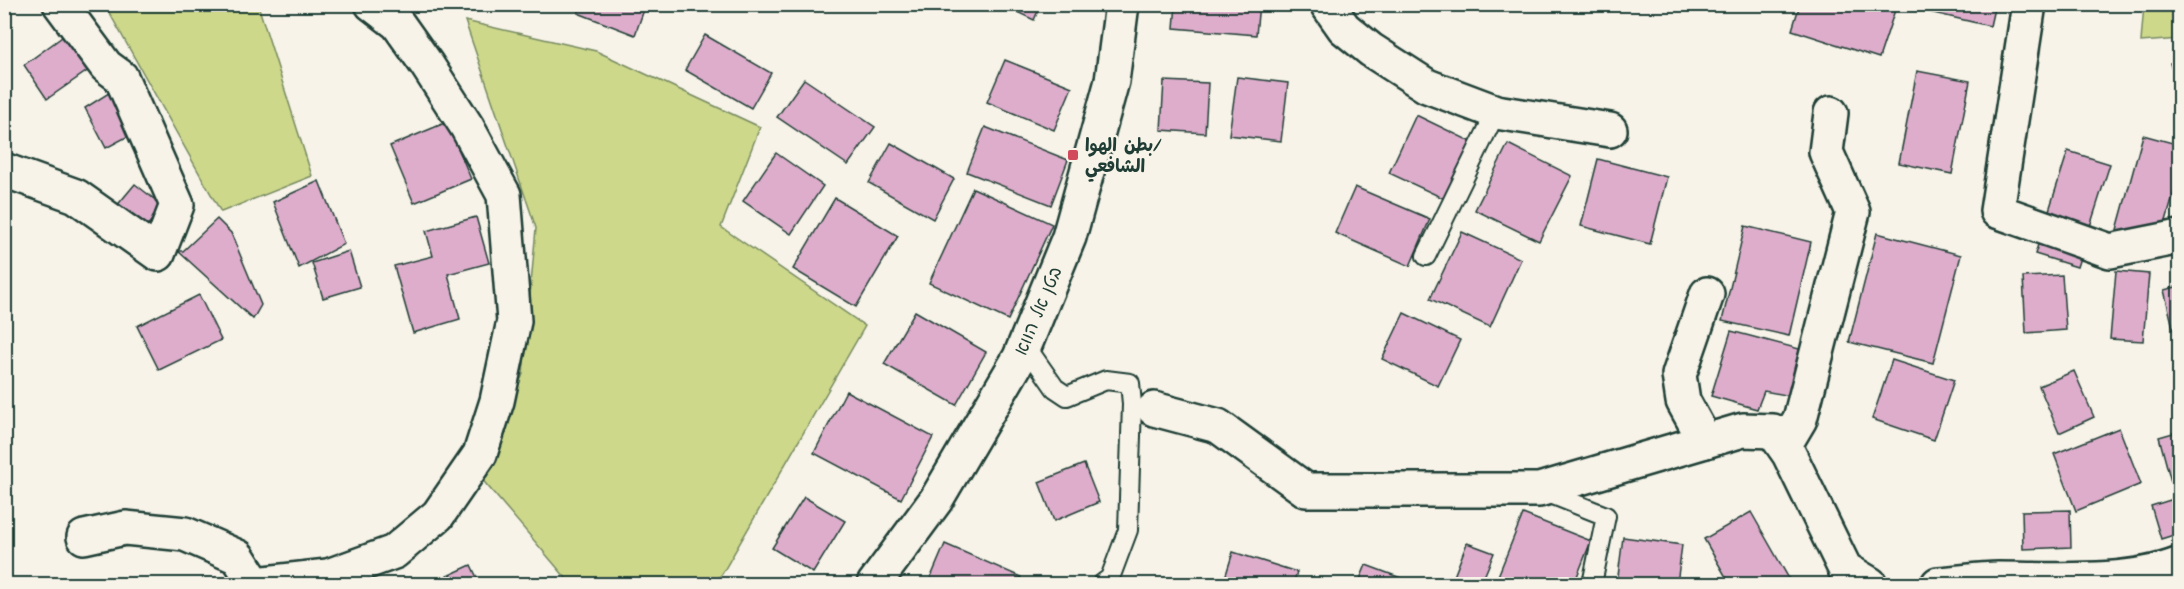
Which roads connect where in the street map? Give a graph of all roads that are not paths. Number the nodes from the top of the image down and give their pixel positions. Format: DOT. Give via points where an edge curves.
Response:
graph roads {
  1 [pos="60,4"];
  2 [pos="372,4"];
  3 [pos="1122,4"];
  4 [pos="1327,4"];
  5 [pos="2028,4"];
  6 [pos="1496,112"];
  7 [pos="1831,113"];
  8 [pos="1610,130"];
  9 [pos="4,170"];
  10 [pos="2180,237"];
  11 [pos="1426,256"];
  12 [pos="1707,294"];
  13 [pos="1025,345"];
  14 [pos="1154,409"];
  15 [pos="1705,441"];
  16 [pos="1784,446"];
  17 [pos="1539,489"];
  18 [pos="84,537"];
  19 [pos="2180,564"];
  20 [pos="256,584"];
  21 [pos="1866,584"];
  22 [pos="874,585"];
  23 [pos="1102,585"];
  24 [pos="1592,585"];
  25 [pos="1938,585"];
  1 -- 9 [label="street" via="106,66 121,77 177,205 158,254 76,196"];
  2 -- 20 [label="street" via="398,24 427,65 504,195 514,321 497,401 480,454 438,515 394,552 328,576"];
  3 -- 13 [label="street, בטן אל הווא" via="1112,81 1069,237"];
  4 -- 6 [label="street" via="1344,28 1427,86"];
  5 -- 10 [label="street" via="1997,211 2110,251"];
  6 -- 8 [label="street"];
  6 -- 11 [label="lane"];
  7 -- 16 [label="street" via="1826,152 1853,212 1800,419"];
  12 -- 15 [label="street" via="1679,375 1683,401"];
  13 -- 22 [label="street, בטן אל הווא" via="936,500"];
  13 -- 23 [label="lane" via="1055,388 1067,396 1106,380 1130,383 1128,530 1110,578"];
  14 -- 17 [label="street" via="1218,426 1306,490"];
  15 -- 16 [label="street" via="1743,430 1773,431"];
  15 -- 17 [label="street"];
  16 -- 21 [label="street" via="1845,569"];
  17 -- 24 [label="lane" via="1606,516"];
  18 -- 20 [label="street" via="125,528 185,534 238,557"];
  19 -- 25 [label="street" via="2119,577 1995,579"];
}
